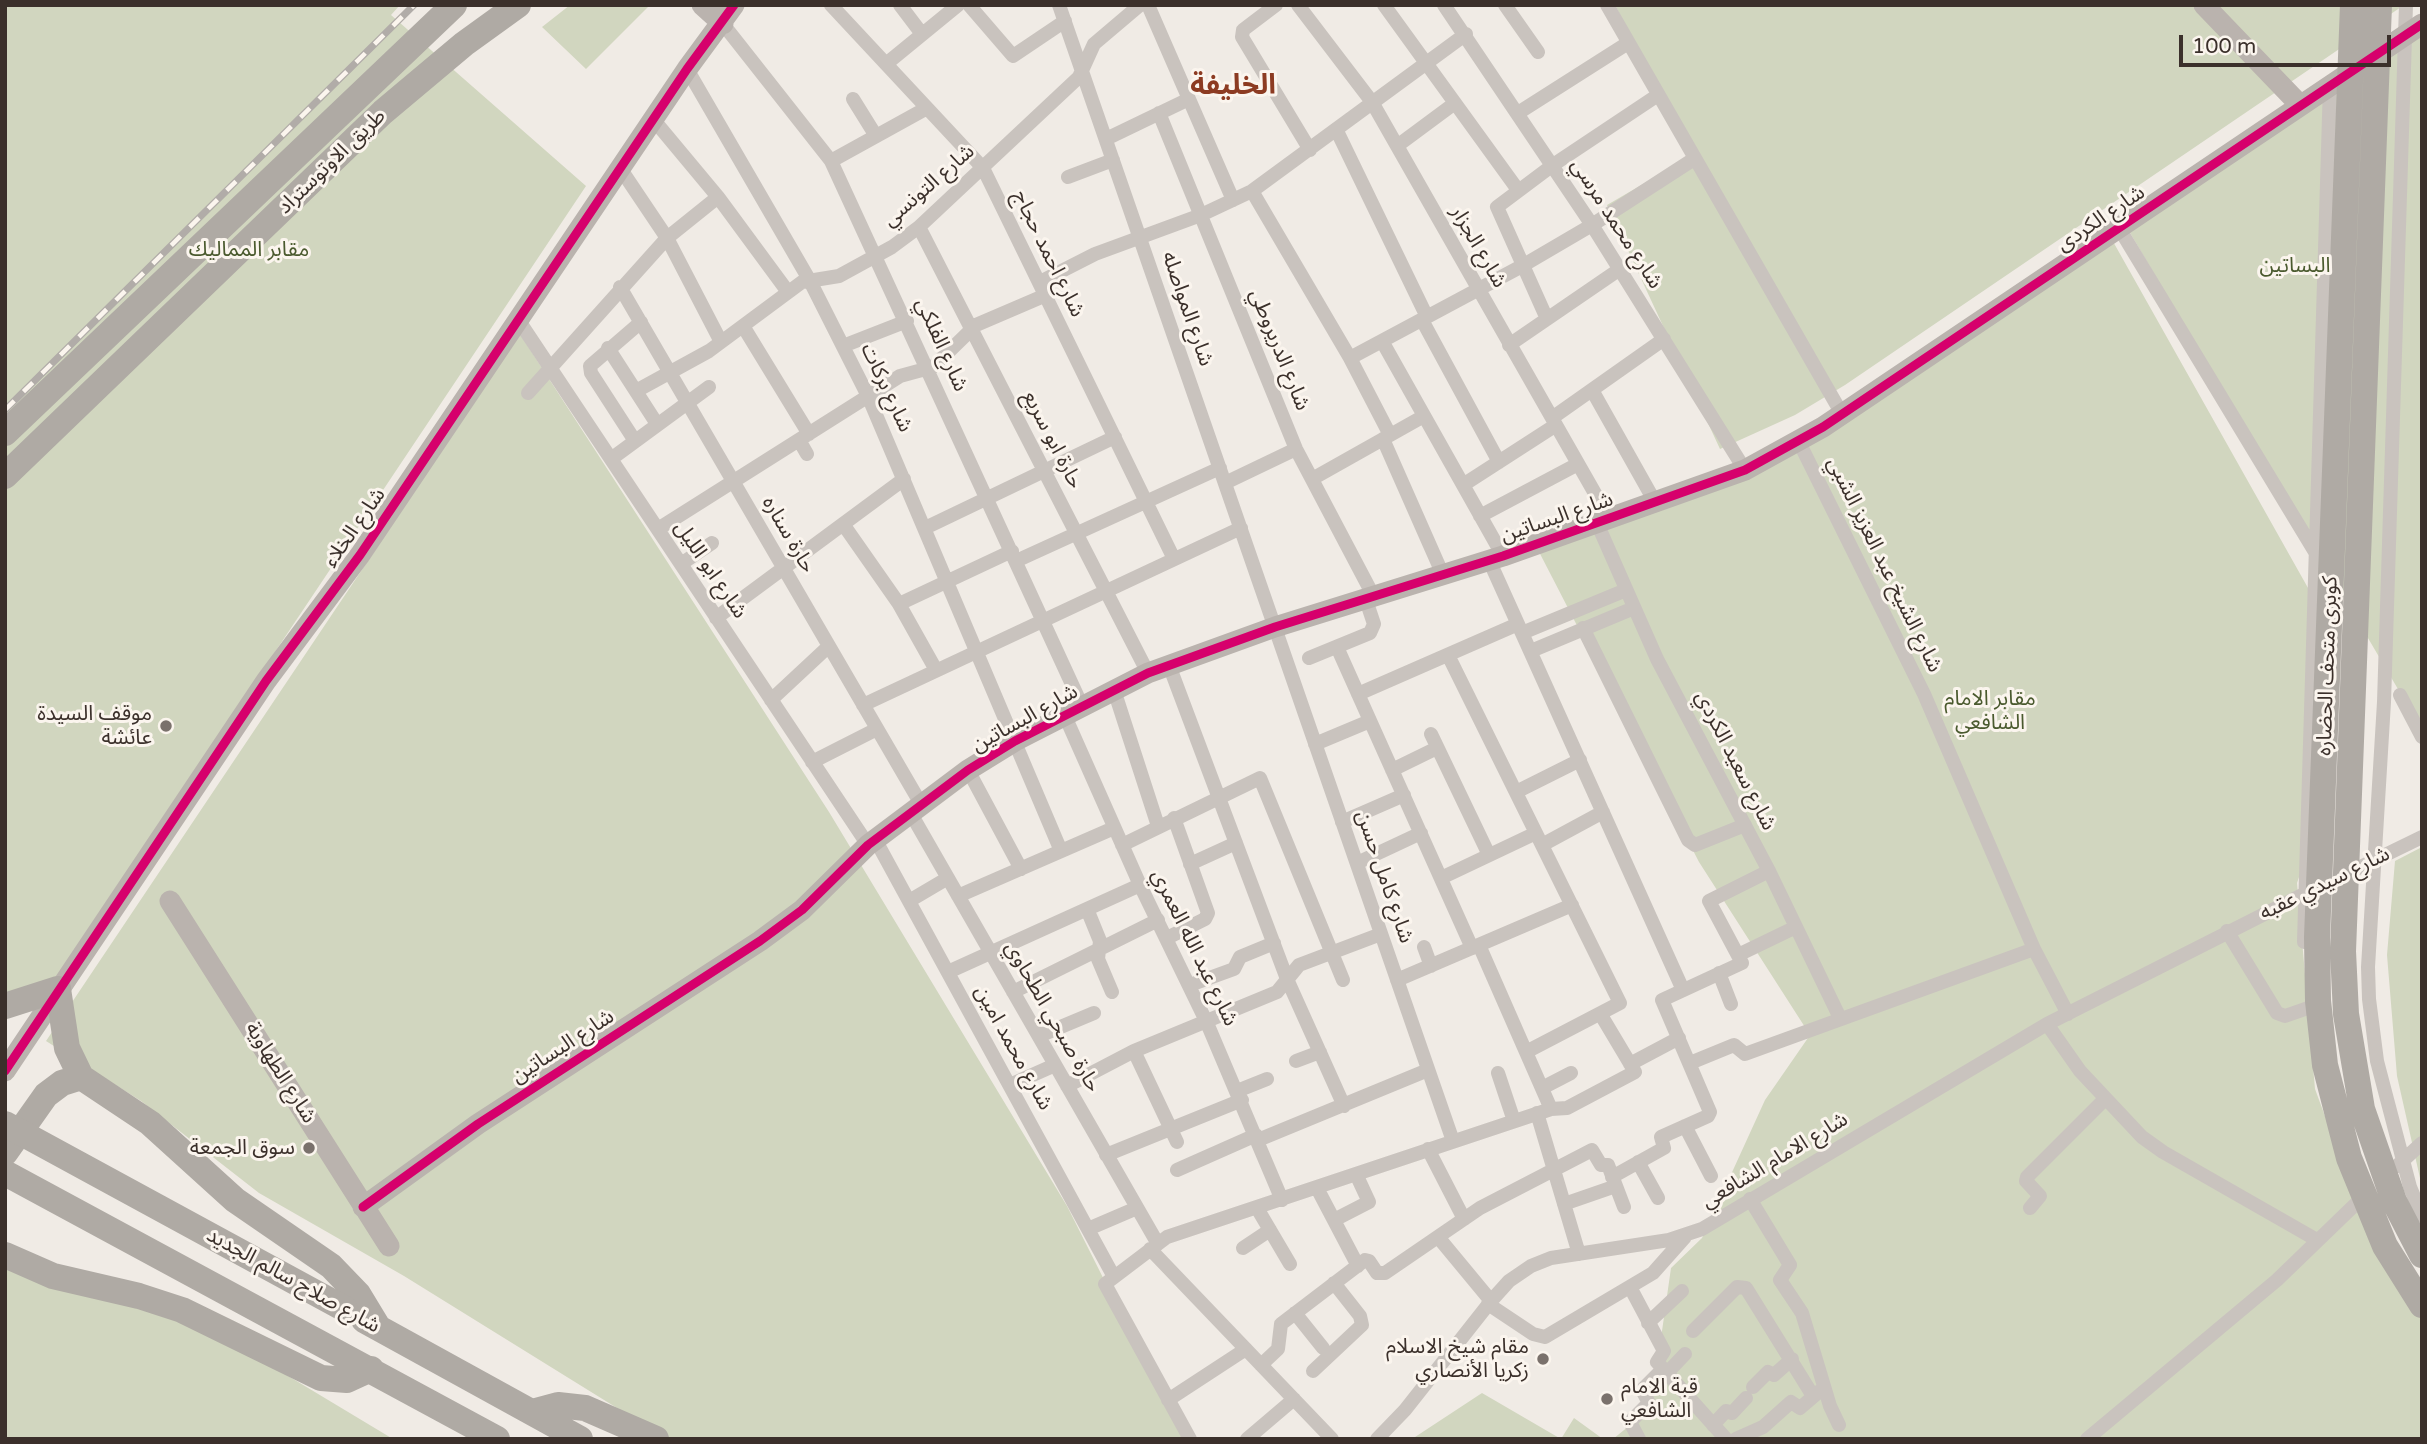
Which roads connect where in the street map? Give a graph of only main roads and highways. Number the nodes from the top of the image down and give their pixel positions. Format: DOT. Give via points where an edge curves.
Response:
graph roads {
  1 [pos="454,5"];
  2 [pos="518,5"];
  3 [pos="2353,5"];
  4 [pos="2379,5"];
  5 [pos="5,433"];
  6 [pos="5,475"];
  7 [pos="5,1006"];
  8 [pos="81,1076"];
  9 [pos="5,1124"];
  10 [pos="5,1153"];
  11 [pos="5,1173"];
  12 [pos="5,1255"];
  13 [pos="2422,1255"];
  14 [pos="2422,1305"];
  15 [pos="378,1327"];
  16 [pos="371,1369"];
  17 [pos="532,1412"];
  18 [pos="497,1439"];
  19 [pos="580,1439"];
  20 [pos="656,1439"];
  1 -- 5 [label="highway, طريق الاوتوستراد"];
  2 -- 6 [label="highway, طريق الاوتوستراد" via="383,112"];
  3 -- 14 [label="highway, كوبرى متحف الحضاره, bridge" via="2318,1001 2327,1075 2349,1158 2385,1245"];
  4 -- 13 [label="highway, كوبرى متحف الحضاره, bridge" via="2344,983 2355,1077 2371,1140 2394,1201"];
  7 -- 8 [label="highway" via="58,989 67,1048"];
  8 -- 10 [label="highway" via="46,1095"];
  8 -- 15 [label="highway" via="150,1123 234,1200 331,1266 358,1294"];
  9 -- 15 [label="highway, شارع صلاح سالم الجديد, bridge"];
  11 -- 16 [label="highway, شارع صلاح سالم الجديد"];
  12 -- 16 [label="highway" via="73,1283 182,1310 321,1378 348,1380"];
  15 -- 17 [label="highway, شارع صلاح سالم الجديد"];
  16 -- 18 [label="highway, شارع صلاح سالم الجديد"];
  17 -- 19 [label="highway, شارع صلاح سالم الجديد"];
  17 -- 20 [label="highway" via="558,1405 585,1408"];
}
